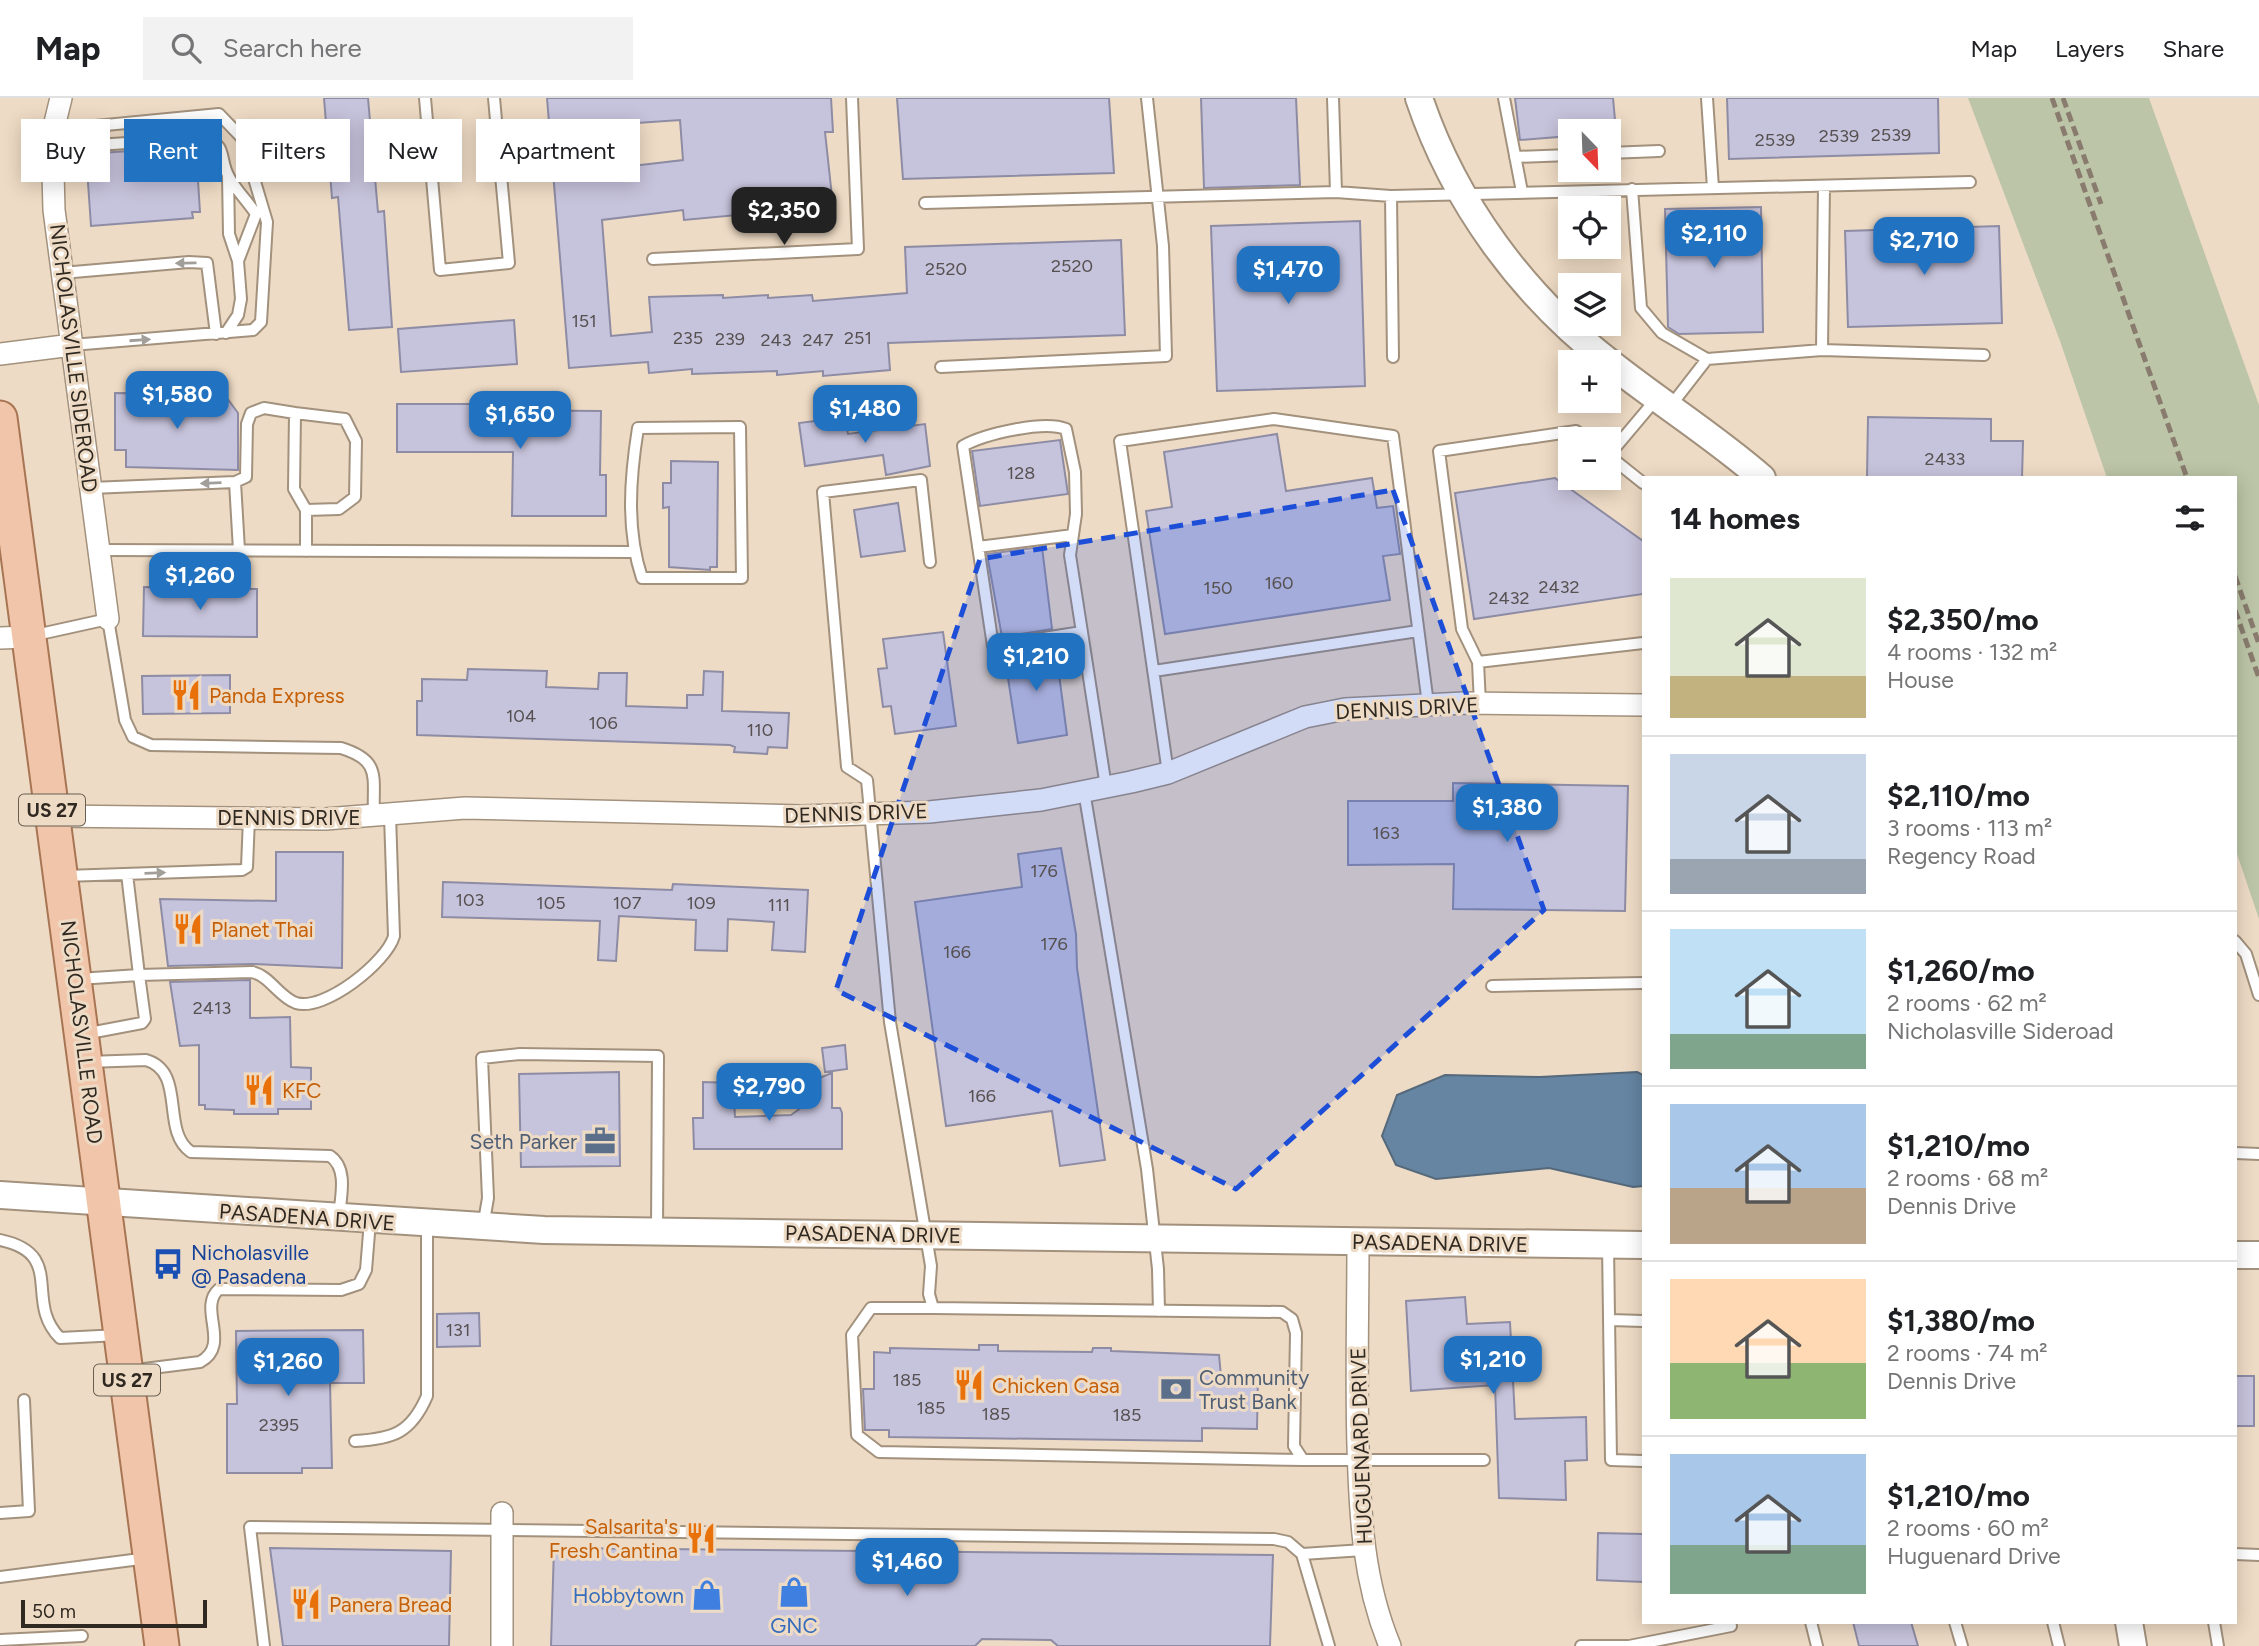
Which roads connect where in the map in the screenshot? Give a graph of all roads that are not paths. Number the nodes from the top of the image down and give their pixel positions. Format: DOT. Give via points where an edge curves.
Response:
graph roads {
  1 [pos="61,98"];
  2 [pos="425,98"];
  3 [pos="494,98"];
  4 [pos="852,98"];
  5 [pos="1147,98"];
  6 [pos="1333,98"];
  7 [pos="1419,98"];
  8 [pos="1504,98"];
  9 [pos="1707,98"];
  10 [pos="57,119"];
  11 [pos="110,130"];
  12 [pos="110,139"];
  13 [pos="1659,151"];
  14 [pos="1621,152"];
  15 [pos="1558,155"];
  16 [pos="1515,157"];
  17 [pos="228,176"];
  18 [pos="54,182"];
  19 [pos="1970,183"];
  20 [pos="1824,186"];
  21 [pos="1713,188"];
  22 [pos="1632,189"];
  23 [pos="1522,191"];
  24 [pos="1336,192"];
  25 [pos="1460,192"];
  26 [pos="1391,195"];
  27 [pos="1157,198"];
  28 [pos="925,203"];
  29 [pos="653,260"];
  30 [pos="238,261"];
  31 [pos="62,272"];
  32 [pos="221,334"];
  33 [pos="72,345"];
  34 [pos="1822,350"];
  35 [pos="0,354"];
  36 [pos="1984,355"];
  37 [pos="1393,357"];
  38 [pos="1707,359"];
  39 [pos="941,366"];
  40 [pos="1663,403"];
  41 [pos="295,413"];
  42 [pos="1,428"];
  43 [pos="1558,434"];
  44 [pos="1621,443"];
  45 [pos="1621,465"];
  46 [pos="1759,476"];
  47 [pos="235,482"];
  48 [pos="1642,482"];
  49 [pos="91,488"];
  50 [pos="306,510"];
  51 [pos="1073,535"];
  52 [pos="978,547"];
  53 [pos="99,550"];
  54 [pos="239,551"];
  55 [pos="306,551"];
  56 [pos="633,552"];
  57 [pos="930,562"];
  58 [pos="108,619"];
  59 [pos="1418,631"];
  60 [pos="1082,632"];
  61 [pos="14,637"];
  62 [pos="1642,643"];
  63 [pos="1478,662"];
  64 [pos="1154,671"];
  65 [pos="1428,704"];
  66 [pos="1480,704"];
  67 [pos="1642,705"];
  68 [pos="1168,773"];
  69 [pos="1106,787"];
  70 [pos="1084,792"];
  71 [pos="871,815"];
  72 [pos="53,816"];
  73 [pos="382,816"];
  74 [pos="249,818"];
  75 [pos="127,874"];
  76 [pos="62,876"];
  77 [pos="2237,943"];
  78 [pos="139,975"];
  79 [pos="75,980"];
  80 [pos="1642,983"];
  81 [pos="1492,986"];
  82 [pos="2259,995"];
  83 [pos="83,1048"];
  84 [pos="2237,1153"];
  85 [pos="2259,1154"];
  86 [pos="0,1195"];
  87 [pos="104,1203"];
  88 [pos="339,1219"];
  89 [pos="370,1221"];
  90 [pos="427,1224"];
  91 [pos="483,1227"];
  92 [pos="657,1232"];
  93 [pos="925,1235"];
  94 [pos="1154,1238"];
  95 [pos="0,1240"];
  96 [pos="1359,1242"];
  97 [pos="1608,1245"];
  98 [pos="1642,1245"];
  99 [pos="2237,1255"];
  100 [pos="2259,1255"];
  101 [pos="933,1308"];
  102 [pos="1159,1311"];
  103 [pos="1610,1320"];
  104 [pos="1642,1321"];
  105 [pos="121,1335"];
  106 [pos="126,1371"];
  107 [pos="24,1400"];
  108 [pos="355,1441"];
  109 [pos="1303,1460"];
  110 [pos="1484,1460"];
  111 [pos="1359,1461"];
  112 [pos="1642,1461"];
  113 [pos="0,1513"];
  114 [pos="502,1520"];
  115 [pos="1364,1550"];
  116 [pos="1301,1554"];
  117 [pos="2237,1554"];
  118 [pos="2259,1555"];
  119 [pos="151,1558"];
  120 [pos="0,1577"];
  121 [pos="1812,1624"];
  122 [pos="1956,1624"];
  123 [pos="2054,1624"];
  124 [pos="2129,1624"];
  125 [pos="2214,1624"];
  126 [pos="1731,1626"];
  127 [pos="82,1636"];
  128 [pos="0,1640"];
  129 [pos="162,1646"];
  130 [pos="264,1646"];
  131 [pos="502,1646"];
  132 [pos="1329,1646"];
  133 [pos="1390,1646"];
  134 [pos="1581,1646"];
  135 [pos="1629,1646"];
  136 [pos="1817,1646"];
  137 [pos="1962,1646"];
  138 [pos="2059,1646"];
  139 [pos="2133,1646"];
  140 [pos="2218,1646"];
  1 -- 10 [label="street, NICHOLASVILLE SIDEROAD"];
  2 -- 3 [label="lane" via="440,270 509,263"];
  4 -- 29 [label="lane" via="858,248"];
  5 -- 27 [label="lane"];
  6 -- 24 [label="lane"];
  7 -- 25 [label="street"];
  8 -- 16 [label="lane"];
  9 -- 21 [label="lane"];
  11 -- 32 [label="lane" via="219,114 243,138 267,222 261,322 253,330"];
  12 -- 17 [label="lane" via="213,140 221,148"];
  13 -- 14 [label="lane"];
  15 -- 16 [label="lane"];
  16 -- 23 [label="lane"];
  17 -- 30 [label="lane" via="229,234"];
  17 -- 30 [label="lane" via="256,214"];
  18 -- 31 [label="street, NICHOLASVILLE SIDEROAD"];
  19 -- 20 [label="lane"];
  20 -- 21 [label="lane"];
  20 -- 34 [label="lane"];
  21 -- 22 [label="lane"];
  22 -- 23 [label="lane"];
  22 -- 38 [label="lane" via="1641,308 1662,333"];
  23 -- 25 [label="lane"];
  24 -- 26 [label="lane"];
  24 -- 27 [label="lane"];
  25 -- 26 [label="lane"];
  25 -- 40 [label="street" via="1493,242 1541,300 1607,361"];
  26 -- 37 [label="lane"];
  27 -- 28 [label="lane"];
  27 -- 39 [label="lane" via="1166,356"];
  30 -- 32 [label="lane" via="242,299 238,315"];
  32 -- 31 [label="lane, one-way" via="206,263"];
  31 -- 33 [label="street, NICHOLASVILLE SIDEROAD"];
  33 -- 32 [label="lane, one-way"];
  33 -- 35 [label="street"];
  33 -- 49 [label="street, NICHOLASVILLE SIDEROAD"];
  34 -- 36 [label="lane"];
  34 -- 38 [label="lane"];
  38 -- 40 [label="lane"];
  40 -- 44 [label="lane"];
  40 -- 46 [label="street"];
  41 -- 47 [label="lane" via="264,408 251,413 246,477"];
  41 -- 50 [label="lane" via="294,489"];
  41 -- 50 [label="lane" via="345,419 356,441 355,497 338,509"];
  42 -- 61 [label="main road, NICHOLASVILLE ROAD / US 27"];
  43 -- 63 [label="lane" via="1439,451 1462,629"];
  45 -- 48 [label="lane"];
  47 -- 49 [label="lane, one-way"];
  47 -- 54 [label="lane"];
  49 -- 53 [label="street, NICHOLASVILLE SIDEROAD"];
  50 -- 55 [label="lane"];
  51 -- 52 [label="lane"];
  51 -- 52 [label="lane" via="1075,472 1066,429 1049,425 977,438 964,446"];
  51 -- 60 [label="lane" via="1070,555"];
  52 -- 60 [label="lane" via="993,646"];
  53 -- 54 [label="lane"];
  53 -- 58 [label="street, NICHOLASVILLE SIDEROAD"];
  54 -- 55 [label="lane"];
  55 -- 56 [label="lane"];
  56 -- 56 [label="lane" via="631,475 638,428 740,427 742,578 642,578"];
  57 -- 71 [label="lane" via="921,480 823,492 847,767 867,780"];
  58 -- 61 [label="lane"];
  58 -- 73 [label="lane" via="125,720 133,737 151,745 341,748 362,755 372,766"];
  59 -- 64 [label="lane"];
  59 -- 64 [label="lane" via="1393,436 1274,419 1120,441"];
  59 -- 65 [label="lane"];
  60 -- 69 [label="lane"];
  61 -- 72 [label="main road, NICHOLASVILLE ROAD / US 27"];
  62 -- 63 [label="lane"];
  63 -- 66 [label="lane"];
  64 -- 68 [label="lane"];
  65 -- 66 [label="street, DENNIS DRIVE"];
  65 -- 68 [label="street, DENNIS DRIVE" via="1345,709 1305,717"];
  66 -- 67 [label="street, DENNIS DRIVE"];
  68 -- 69 [label="street, DENNIS DRIVE"];
  69 -- 70 [label="street, DENNIS DRIVE"];
  70 -- 71 [label="street, DENNIS DRIVE"];
  70 -- 94 [label="lane"];
  71 -- 73 [label="street, DENNIS DRIVE" via="465,808"];
  71 -- 93 [label="lane" via="890,1022"];
  72 -- 74 [label="street, DENNIS DRIVE"];
  72 -- 76 [label="main road, NICHOLASVILLE ROAD / US 27"];
  73 -- 74 [label="street, DENNIS DRIVE"];
  73 -- 78 [label="lane" via="394,936 391,947 371,969 326,999 310,1004 292,1002 252,972"];
  75 -- 74 [label="lane, one-way" via="242,870 247,867"];
  75 -- 76 [label="lane"];
  75 -- 78 [label="lane"];
  76 -- 79 [label="main road, NICHOLASVILLE ROAD / US 27"];
  77 -- 82 [label="lane" via="2246,954"];
  78 -- 79 [label="lane"];
  78 -- 83 [label="lane" via="142,1023"];
  79 -- 83 [label="main road, NICHOLASVILLE ROAD / US 27"];
  80 -- 81 [label="lane"];
  83 -- 87 [label="main road, NICHOLASVILLE ROAD / US 27"];
  83 -- 88 [label="lane" via="155,1063 168,1079 177,1133 191,1152 330,1156 339,1162"];
  84 -- 85 [label="lane"];
  86 -- 87 [label="street, PASADENA DRIVE"];
  87 -- 88 [label="street, PASADENA DRIVE"];
  87 -- 105 [label="main road, NICHOLASVILLE ROAD / US 27"];
  88 -- 89 [label="street, PASADENA DRIVE"];
  89 -- 90 [label="street, PASADENA DRIVE"];
  89 -- 106 [label="lane" via="366,1270 359,1284 341,1290 219,1289 212,1300 214,1346 209,1357"];
  90 -- 91 [label="street, PASADENA DRIVE"];
  90 -- 108 [label="lane" via="427,1396 419,1415 404,1429 386,1439"];
  91 -- 92 [label="street, PASADENA DRIVE"];
  91 -- 92 [label="lane" via="488,1198 482,1058 520,1054 658,1056"];
  92 -- 93 [label="street, PASADENA DRIVE"];
  93 -- 94 [label="street, PASADENA DRIVE"];
  93 -- 101 [label="lane"];
  94 -- 96 [label="street, PASADENA DRIVE"];
  94 -- 102 [label="lane"];
  95 -- 105 [label="lane" via="18,1243 32,1252 39,1266 47,1325 60,1338"];
  96 -- 97 [label="street, PASADENA DRIVE"];
  96 -- 111 [label="street, HUGUENARD DRIVE"];
  97 -- 98 [label="street, PASADENA DRIVE"];
  97 -- 103 [label="lane"];
  99 -- 100 [label="street"];
  101 -- 102 [label="lane"];
  101 -- 109 [label="lane" via="871,1308 852,1335 857,1435 879,1452"];
  102 -- 109 [label="lane" via="1282,1312 1292,1319 1296,1333 1294,1446"];
  103 -- 104 [label="lane"];
  103 -- 112 [label="lane" via="1611,1461"];
  105 -- 106 [label="main road, NICHOLASVILLE ROAD / US 27"];
  106 -- 119 [label="main road, NICHOLASVILLE ROAD / US 27"];
  107 -- 113 [label="lane" via="29,1511"];
  109 -- 111 [label="lane"];
  110 -- 111 [label="lane"];
  111 -- 115 [label="street, HUGUENARD DRIVE"];
  114 -- 116 [label="lane" via="1273,1539 1288,1542"];
  114 -- 130 [label="lane" via="250,1527"];
  114 -- 131 [label="street"];
  115 -- 116 [label="lane"];
  115 -- 133 [label="street, HUGUENARD DRIVE" via="1369,1582"];
  116 -- 132 [label="lane"];
  117 -- 118 [label="lane"];
  119 -- 120 [label="lane"];
  119 -- 129 [label="main road, NICHOLASVILLE ROAD / US 27"];
  121 -- 136 [label="lane"];
  122 -- 137 [label="lane"];
  123 -- 138 [label="lane"];
  124 -- 139 [label="street"];
  125 -- 140 [label="lane"];
  126 -- 135 [label="lane"];
  127 -- 128 [label="lane"];
  134 -- 135 [label="lane"];
}
